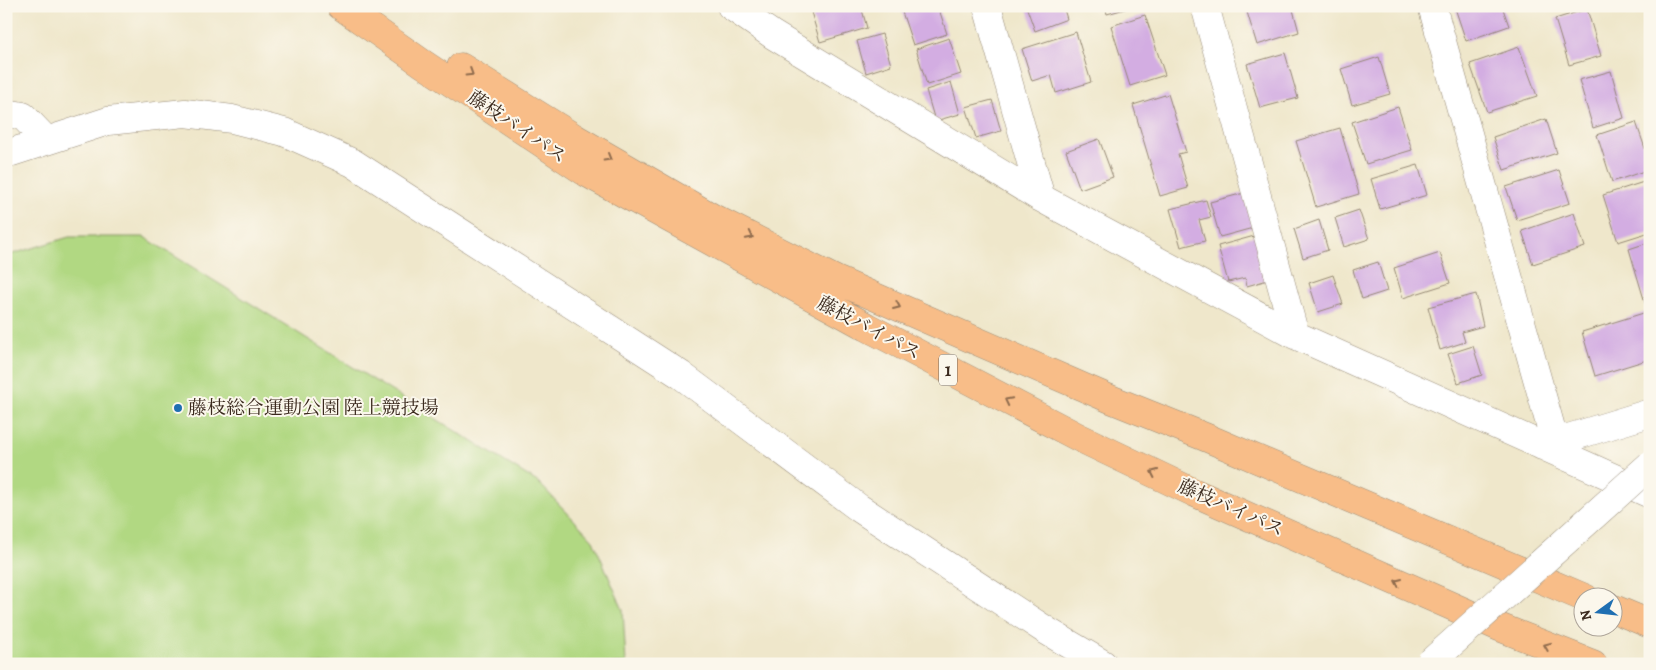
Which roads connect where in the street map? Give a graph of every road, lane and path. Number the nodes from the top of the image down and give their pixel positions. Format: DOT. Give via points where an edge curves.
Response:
graph roads {
  1 [pos="341,6"];
  2 [pos="371,6"];
  3 [pos="730,6"];
  4 [pos="765,6"];
  5 [pos="987,6"];
  6 [pos="1205,6"];
  7 [pos="1432,6"];
  8 [pos="773,35"];
  9 [pos="6,113"];
  10 [pos="46,140"];
  11 [pos="6,154"];
  12 [pos="1041,198"];
  13 [pos="1294,335"];
  14 [pos="1650,413"];
  15 [pos="1548,444"];
  16 [pos="1650,465"];
  17 [pos="1650,494"];
  18 [pos="1574,593"];
  19 [pos="1624,613"];
  20 [pos="1650,624"];
  21 [pos="1429,663"];
  22 [pos="1103,664"];
  23 [pos="1593,664"];
  23 -- 1 [label="highway, 藤枝バイパス / 1, one-way" via="1499,627 1195,493 1078,437 867,327 587,173"];
  2 -- 18 [label="highway, 藤枝バイパス / 1, one-way" via="432,49 575,138 715,219 834,279"];
  3 -- 8 [label="street"];
  4 -- 8 [label="street"];
  5 -- 12 [label="street"];
  6 -- 13 [label="street"];
  7 -- 15 [label="street"];
  8 -- 12 [label="street"];
  9 -- 10 [label="street" via="23,116"];
  10 -- 11 [label="street"];
  10 -- 22 [label="street" via="108,121 185,113 232,119 284,132 353,163 681,375 859,508 1047,632"];
  12 -- 13 [label="street"];
  13 -- 15 [label="street"];
  14 -- 15 [label="street"];
  15 -- 17 [label="street"];
  16 -- 21 [label="street, bridge"];
  19 -- 20 [label="highway"];
}
